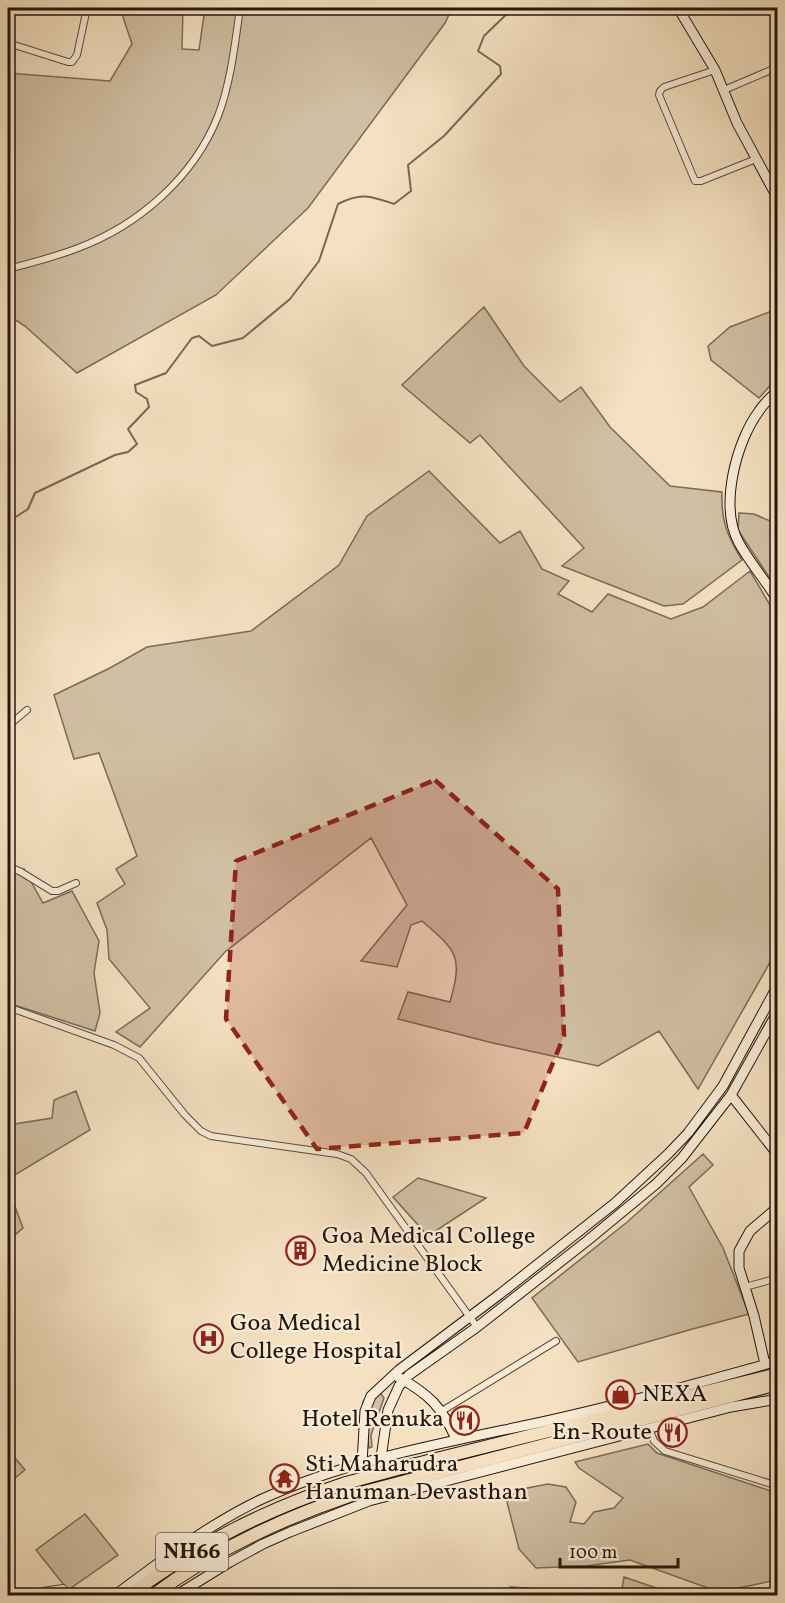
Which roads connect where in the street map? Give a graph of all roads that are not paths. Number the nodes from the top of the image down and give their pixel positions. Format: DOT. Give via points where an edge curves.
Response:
graph roads {
  1 [pos="87,8"];
  2 [pos="240,8"];
  3 [pos="678,8"];
  4 [pos="8,43"];
  5 [pos="777,68"];
  6 [pos="715,70"];
  7 [pos="724,90"];
  8 [pos="756,159"];
  9 [pos="777,199"];
  10 [pos="8,269"];
  11 [pos="777,390"];
  12 [pos="777,601"];
  13 [pos="27,710"];
  14 [pos="8,726"];
  15 [pos="8,866"];
  16 [pos="76,883"];
  17 [pos="777,985"];
  18 [pos="8,1007"];
  19 [pos="777,1011"];
  20 [pos="731,1095"];
  21 [pos="777,1155"];
  22 [pos="777,1207"];
  23 [pos="777,1278"];
  24 [pos="745,1287"];
  25 [pos="470,1317"];
  26 [pos="477,1327"];
  27 [pos="556,1341"];
  28 [pos="777,1361"];
  29 [pos="765,1364"];
  30 [pos="777,1374"];
  31 [pos="393,1375"];
  32 [pos="403,1380"];
  33 [pos="777,1384"];
  34 [pos="777,1399"];
  35 [pos="442,1411"];
  36 [pos="649,1428"];
  37 [pos="456,1439"];
  38 [pos="381,1458"];
  39 [pos="362,1463"];
  40 [pos="777,1486"];
  41 [pos="389,1495"];
  42 [pos="369,1501"];
  43 [pos="35,1596"];
  44 [pos="68,1596"];
  45 [pos="114,1596"];
  46 [pos="128,1596"];
  47 [pos="152,1596"];
  48 [pos="175,1596"];
  1 -- 4 [label="street" via="72,62"];
  2 -- 10 [label="street" via="218,116 199,153 168,191 139,215 80,248"];
  3 -- 6 [label="main road"];
  5 -- 7 [label="street"];
  6 -- 7 [label="main road"];
  6 -- 8 [label="street" via="664,87 659,95 695,181"];
  7 -- 8 [label="main road"];
  8 -- 9 [label="main road"];
  11 -- 12 [label="main road" via="759,411 743,441 731,486 730,508 739,542"];
  13 -- 14 [label="street"];
  15 -- 16 [label="street" via="52,891"];
  17 -- 25 [label="main road" via="723,1086 681,1140 615,1203"];
  18 -- 25 [label="street" via="114,1045 139,1058 185,1116 211,1136 351,1159 366,1173"];
  19 -- 20 [label="main road"];
  20 -- 21 [label="main road"];
  20 -- 26 [label="main road" via="699,1140 656,1184"];
  22 -- 24 [label="main road" via="750,1231 739,1251"];
  23 -- 24 [label="street"];
  24 -- 29 [label="main road"];
  25 -- 26 [label="street"];
  25 -- 31 [label="main road"];
  26 -- 32 [label="main road"];
  27 -- 35 [label="street"];
  28 -- 29 [label="main road"];
  29 -- 37 [label="main road" via="640,1399"];
  30 -- 46 [label="highway, NH66, bridge" via="416,1464 298,1500 200,1546"];
  31 -- 32 [label="main road"];
  31 -- 39 [label="main road" via="370,1396 365,1411"];
  32 -- 35 [label="main road" via="424,1392"];
  32 -- 38 [label="main road" via="388,1410"];
  33 -- 47 [label="highway, NH66, bridge" via="349,1496 305,1511 217,1553"];
  34 -- 36 [label="main road"];
  35 -- 37 [label="main road"];
  36 -- 40 [label="street" via="654,1441 665,1451"];
  36 -- 41 [label="main road"];
  37 -- 38 [label="main road"];
  38 -- 39 [label="main road"];
  38 -- 41 [label="main road"];
  39 -- 42 [label="main road"];
  39 -- 45 [label="main road" via="262,1499 221,1520"];
  41 -- 42 [label="main road"];
  42 -- 48 [label="main road" via="263,1544"];
  43 -- 44 [label="street" via="63,1588"];
}
